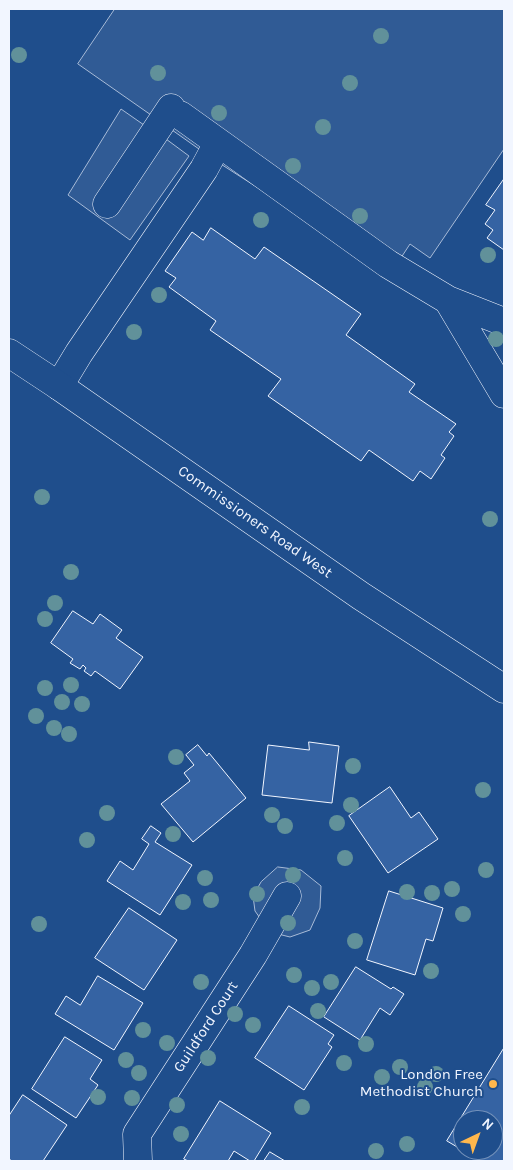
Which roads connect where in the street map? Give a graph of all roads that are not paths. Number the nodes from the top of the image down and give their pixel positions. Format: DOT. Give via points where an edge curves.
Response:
graph roads {
  1 [pos="218,143"];
  2 [pos="107,204"];
  3 [pos="448,300"];
  4 [pos="504,322"];
  5 [pos="9,353"];
  6 [pos="504,370"];
  7 [pos="59,386"];
  8 [pos="504,393"];
  9 [pos="504,689"];
  10 [pos="287,896"];
  11 [pos="138,1161"];
  1 -- 2 [label="main road" via="175,111"];
  1 -- 3 [label="main road" via="388,264"];
  1 -- 7 [label="main road" via="204,169"];
  3 -- 4 [label="main road"];
  3 -- 8 [label="main road"];
  5 -- 7 [label="main road, Commissioners Road West"];
  6 -- 8 [label="main road"];
  7 -- 9 [label="main road, Commissioners Road West" via="361,596"];
  10 -- 11 [label="main road, Guildford Court" via="253,955 137,1134"];
}
